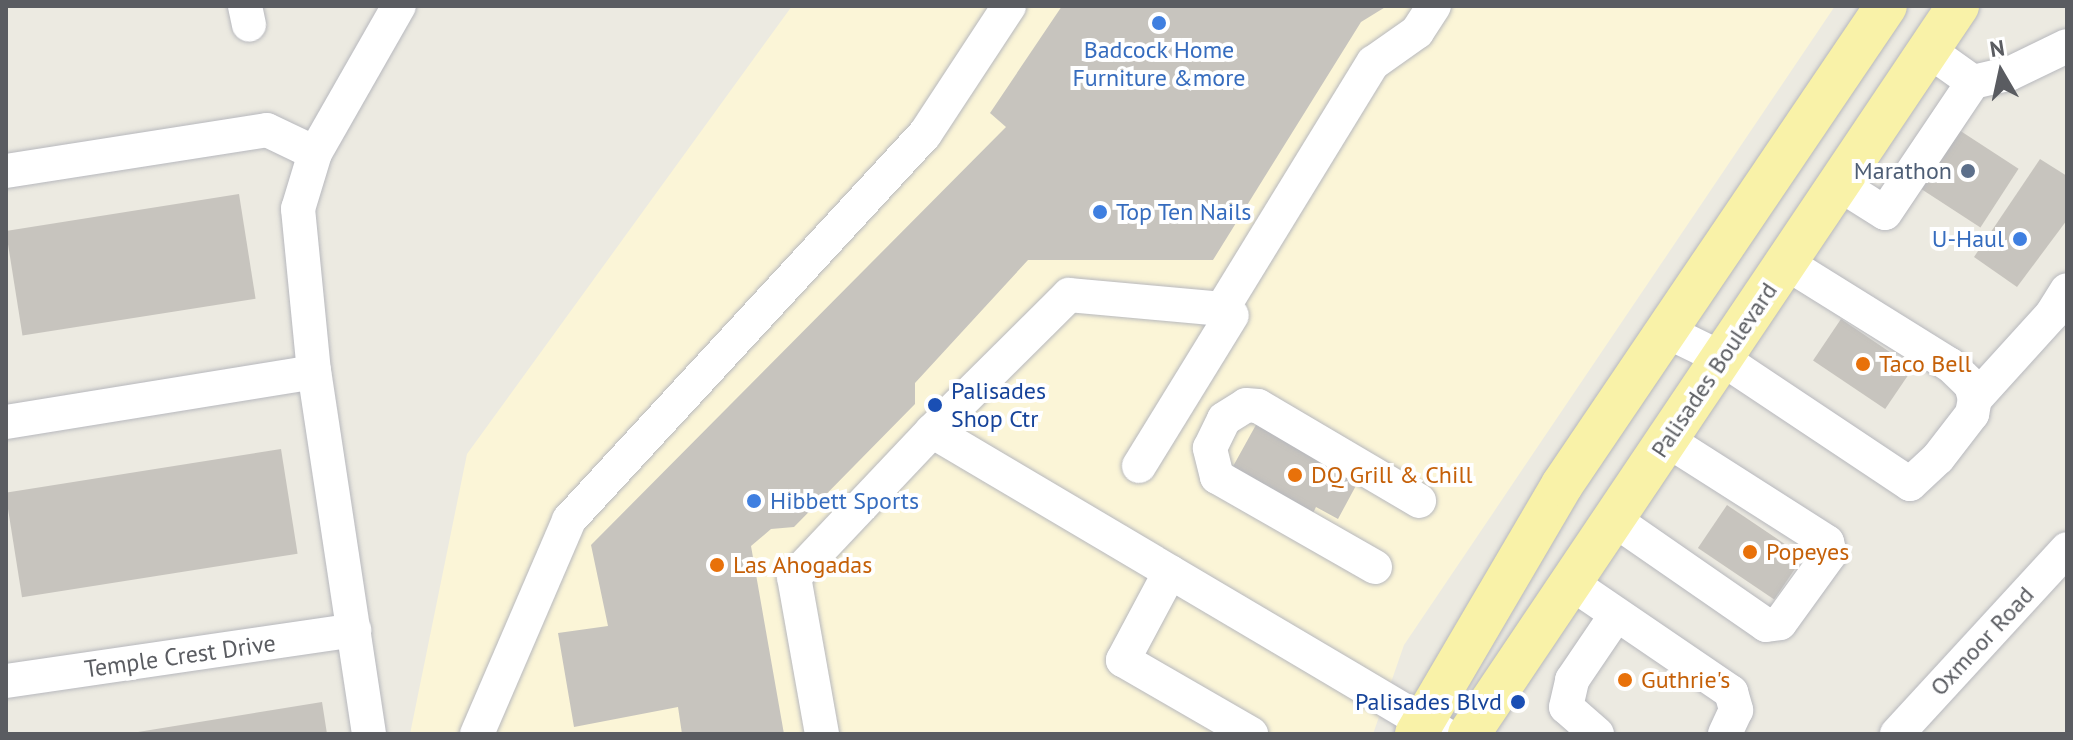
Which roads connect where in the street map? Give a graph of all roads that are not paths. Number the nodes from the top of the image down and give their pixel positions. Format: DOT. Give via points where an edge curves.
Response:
graph roads {
  1 [pos="399,6"];
  2 [pos="1009,6"];
  3 [pos="1434,6"];
  4 [pos="1886,6"];
  5 [pos="1958,6"];
  6 [pos="2067,46"];
  7 [pos="1928,50"];
  8 [pos="1973,82"];
  9 [pos="315,153"];
  10 [pos="6,171"];
  11 [pos="1839,184"];
  12 [pos="1786,263"];
  13 [pos="2067,290"];
  14 [pos="1232,315"];
  15 [pos="1666,331"];
  16 [pos="1721,358"];
  17 [pos="314,372"];
  18 [pos="1975,399"];
  19 [pos="6,422"];
  20 [pos="932,431"];
  21 [pos="1667,440"];
  22 [pos="1139,466"];
  23 [pos="1419,501"];
  24 [pos="1613,519"];
  25 [pos="2067,549"];
  26 [pos="1375,567"];
  27 [pos="1170,572"];
  28 [pos="1571,583"];
  29 [pos="1621,618"];
  30 [pos="354,630"];
  31 [pos="6,681"];
  32 [pos="1428,730"];
  33 [pos="369,734"];
  34 [pos="477,734"];
  35 [pos="822,734"];
  36 [pos="1251,734"];
  37 [pos="1469,734"];
  38 [pos="1597,734"];
  39 [pos="1700,734"];
  40 [pos="1725,734"];
  41 [pos="1897,734"];
  1 -- 9 [label="street"];
  2 -- 34 [label="street" via="925,134 569,520"];
  3 -- 20 [label="street" via="1417,32 1373,63 1222,309 1069,295"];
  4 -- 15 [label="main road"];
  5 -- 7 [label="main road, Palisades Boulevard"];
  6 -- 8 [label="street" via="2009,74"];
  7 -- 8 [label="street"];
  7 -- 11 [label="main road, Palisades Boulevard"];
  8 -- 11 [label="street" via="1885,213"];
  9 -- 10 [label="street" via="267,130"];
  9 -- 17 [label="street" via="298,209"];
  11 -- 12 [label="main road, Palisades Boulevard"];
  12 -- 16 [label="main road, Palisades Boulevard"];
  12 -- 18 [label="street" via="1950,365 1971,385"];
  13 -- 18 [label="street" via="2052,314"];
  14 -- 22 [label="street"];
  15 -- 16 [label="street"];
  15 -- 32 [label="main road" via="1562,485"];
  16 -- 18 [label="street" via="1910,484 1965,426"];
  16 -- 21 [label="main road, Palisades Boulevard"];
  17 -- 19 [label="street"];
  17 -- 30 [label="street"];
  20 -- 27 [label="street"];
  20 -- 35 [label="street" via="794,577"];
  21 -- 24 [label="main road, Palisades Boulevard"];
  21 -- 24 [label="street" via="1827,542 1830,554 1780,623 1766,625"];
  23 -- 26 [label="street" via="1258,406 1246,405 1224,419 1210,448 1217,477"];
  24 -- 28 [label="main road, Palisades Boulevard"];
  25 -- 41 [label="street, Oxmoor Road"];
  27 -- 32 [label="street"];
  27 -- 36 [label="street" via="1123,660"];
  28 -- 29 [label="street"];
  28 -- 37 [label="main road, Palisades Boulevard"];
  29 -- 38 [label="street" via="1572,680 1566,707"];
  29 -- 39 [label="street" via="1633,641 1707,692 1711,718"];
  29 -- 40 [label="street" via="1731,692 1736,710"];
  30 -- 31 [label="street, Temple Crest Drive"];
  30 -- 33 [label="street"];
}
